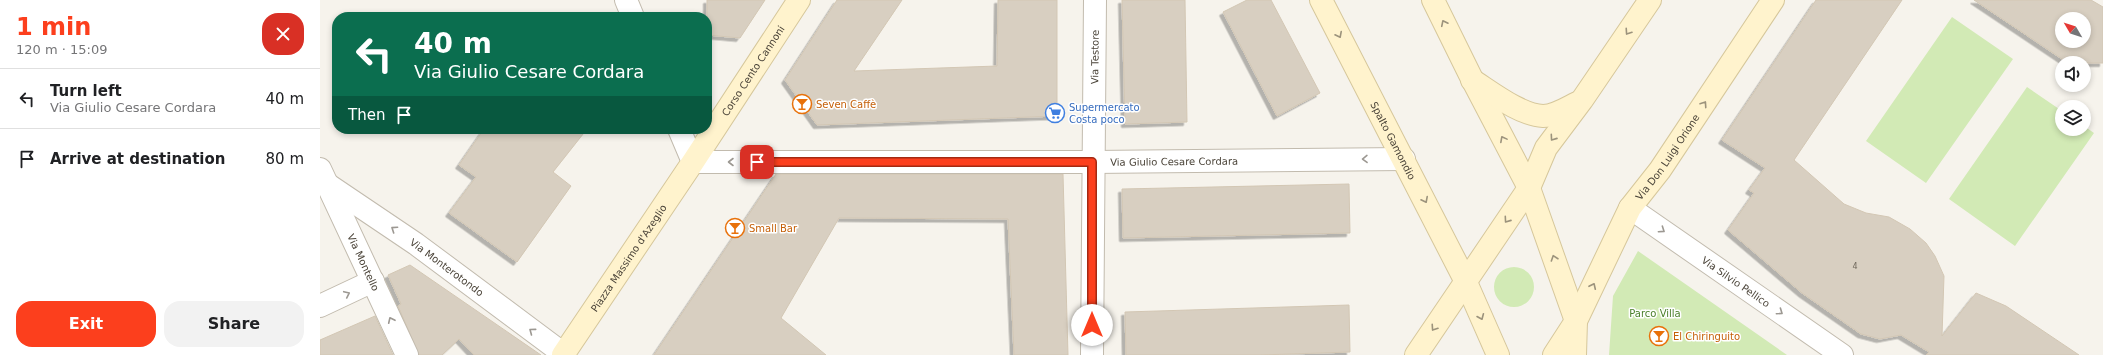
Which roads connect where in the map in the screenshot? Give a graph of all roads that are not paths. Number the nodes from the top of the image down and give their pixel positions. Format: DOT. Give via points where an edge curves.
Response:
graph roads {
  1 [pos="626,0"];
  2 [pos="800,0"];
  3 [pos="1095,0"];
  4 [pos="1321,0"];
  5 [pos="1433,0"];
  6 [pos="1650,0"];
  7 [pos="1773,0"];
  8 [pos="631,12"];
  9 [pos="1472,79"];
  10 [pos="1582,100"];
  11 [pos="712,133"];
  12 [pos="681,134"];
  13 [pos="711,134"];
  14 [pos="1404,159"];
  15 [pos="693,162"];
  16 [pos="1092,162"];
  17 [pos="323,176"];
  18 [pos="1529,188"];
  19 [pos="1630,208"];
  20 [pos="1465,280"];
  21 [pos="373,281"];
  22 [pos="320,306"];
  23 [pos="1576,321"];
  24 [pos="407,355"];
  25 [pos="564,355"];
  26 [pos="1092,355"];
  27 [pos="1416,355"];
  28 [pos="1498,355"];
  29 [pos="1554,355"];
  30 [pos="1575,355"];
  31 [pos="1842,355"];
  1 -- 8 [label="street"];
  2 -- 11 [label="street, Corso Cento Cannoni"];
  3 -- 16 [label="street, Via Testore"];
  4 -- 14 [label="street, Spalto Gamondio, one-way"];
  9 -- 5 [label="street, one-way"];
  6 -- 10 [label="street, one-way"];
  19 -- 7 [label="street, Via Don Luigi Orione, one-way" via="1660,170"];
  9 -- 10 [label="street" via="1533,114 1544,116 1561,112"];
  18 -- 9 [label="street, one-way"];
  10 -- 18 [label="street, one-way" via="1546,148"];
  12 -- 15 [label="street"];
  13 -- 15 [label="street, Corso Cento Cannoni"];
  14 -- 16 [label="street, Via Giulio Cesare Cordara, one-way"];
  14 -- 20 [label="street, Spalto Gamondio, one-way"];
  16 -- 15 [label="street, Via Giulio Cesare Cordara, one-way"];
  15 -- 25 [label="street, Piazza Massimo d'Azeglio"];
  16 -- 26 [label="street, Via Testore"];
  17 -- 21 [label="street, Via Montello"];
  25 -- 17 [label="street, Via Monterotondo, one-way"];
  18 -- 20 [label="street, one-way"];
  23 -- 18 [label="street, one-way"];
  23 -- 19 [label="street, Via Don Luigi Orione, one-way"];
  19 -- 31 [label="street, Via Silvio Pellico, one-way"];
  20 -- 27 [label="street, one-way"];
  20 -- 28 [label="street, Spalto Gamondio, one-way"];
  22 -- 21 [label="street, one-way"];
  24 -- 21 [label="street, Via Montello, one-way"];
  23 -- 29 [label="street"];
  23 -- 30 [label="street"];
}
